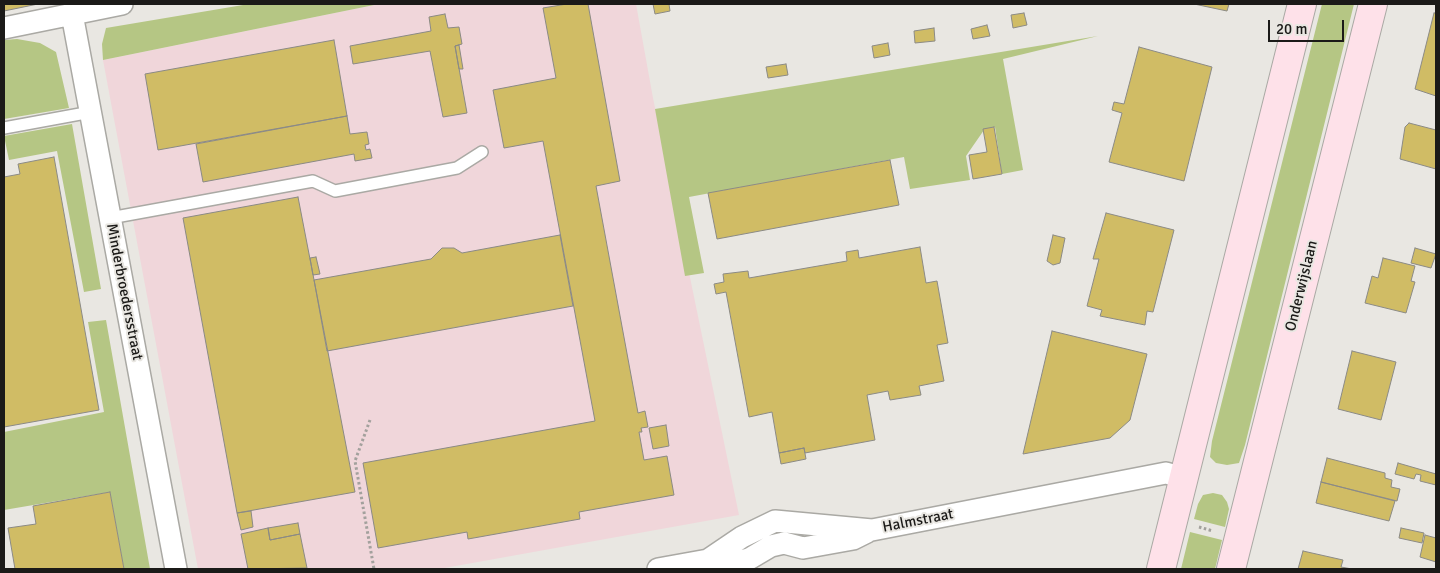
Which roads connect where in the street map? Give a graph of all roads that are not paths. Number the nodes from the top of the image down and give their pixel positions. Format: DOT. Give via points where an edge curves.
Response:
graph roads {
  1 [pos="122,4"];
  2 [pos="1302,4"];
  3 [pos="1372,4"];
  4 [pos="72,14"];
  5 [pos="4,28"];
  6 [pos="91,112"];
  7 [pos="4,128"];
  8 [pos="482,152"];
  9 [pos="110,218"];
  10 [pos="1184,478"];
  11 [pos="176,569"];
  12 [pos="658,569"];
  13 [pos="1161,569"];
  14 [pos="1231,569"];
  1 -- 4 [label="street"];
  2 -- 10 [label="main road"];
  3 -- 14 [label="main road, Onderwijslaan"];
  4 -- 5 [label="street"];
  4 -- 6 [label="street, Minderbroedersstraat"];
  6 -- 7 [label="lane"];
  6 -- 9 [label="street, Minderbroedersstraat"];
  8 -- 9 [label="lane" via="457,168 335,191 313,182"];
  9 -- 11 [label="street, Minderbroedersstraat"];
  10 -- 12 [label="street, Halmstraat" via="1166,473 872,530 775,521 742,537 708,560"];
  10 -- 13 [label="main road"];
}
